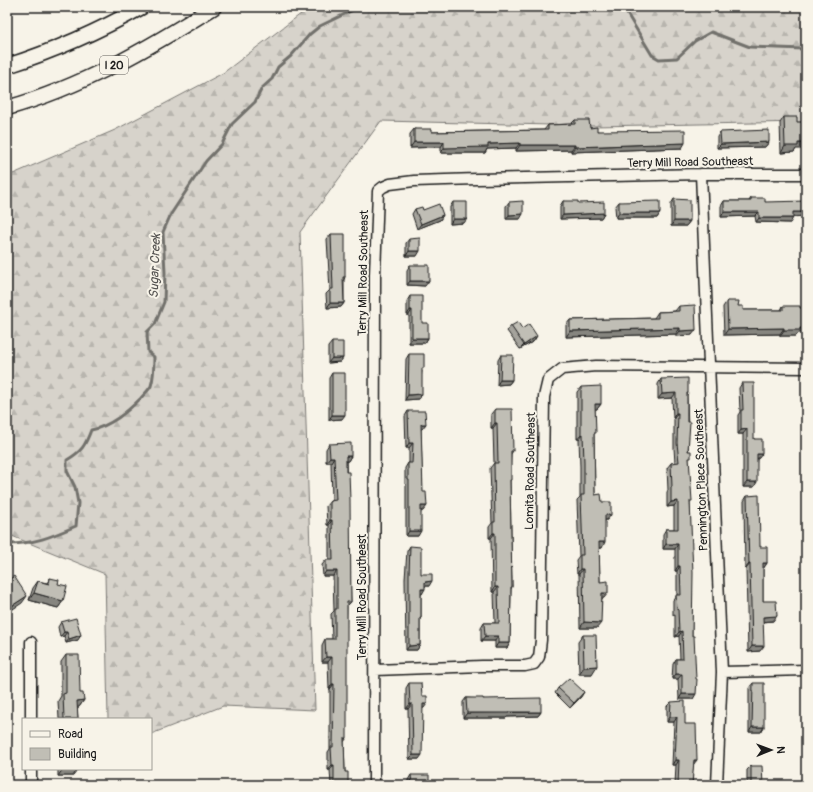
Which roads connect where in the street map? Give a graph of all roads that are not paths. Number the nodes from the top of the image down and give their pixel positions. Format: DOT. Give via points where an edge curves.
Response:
graph roads {
  1 [pos="142,7"];
  2 [pos="214,7"];
  3 [pos="7,66"];
  4 [pos="7,108"];
  5 [pos="701,174"];
  6 [pos="806,174"];
  7 [pos="709,366"];
  8 [pos="806,368"];
  9 [pos="31,642"];
  10 [pos="375,670"];
  11 [pos="806,670"];
  12 [pos="722,672"];
  13 [pos="31,718"];
  14 [pos="31,770"];
  15 [pos="31,785"];
  16 [pos="374,785"];
  17 [pos="717,785"];
  1 -- 3 [label="highway" via="60,48"];
  2 -- 4 [label="highway, I 20" via="98,74"];
  5 -- 6 [label="street, Terry Mill Road Southeast"];
  5 -- 7 [label="street, Pennington Place Southeast"];
  5 -- 10 [label="street, Terry Mill Road Southeast" via="414,181 390,184 378,191 375,275"];
  7 -- 8 [label="street, Lomita Road Southeast"];
  7 -- 10 [label="street, Lomita Road Southeast" via="569,368 562,369 548,380 544,397 541,640 539,657 534,664"];
  7 -- 12 [label="street, Pennington Place Southeast"];
  9 -- 13 [label="street"];
  10 -- 16 [label="street, Terry Mill Road Southeast"];
  11 -- 12 [label="street"];
  12 -- 17 [label="street, Pennington Place Southeast"];
  14 -- 15 [label="street"];
}
